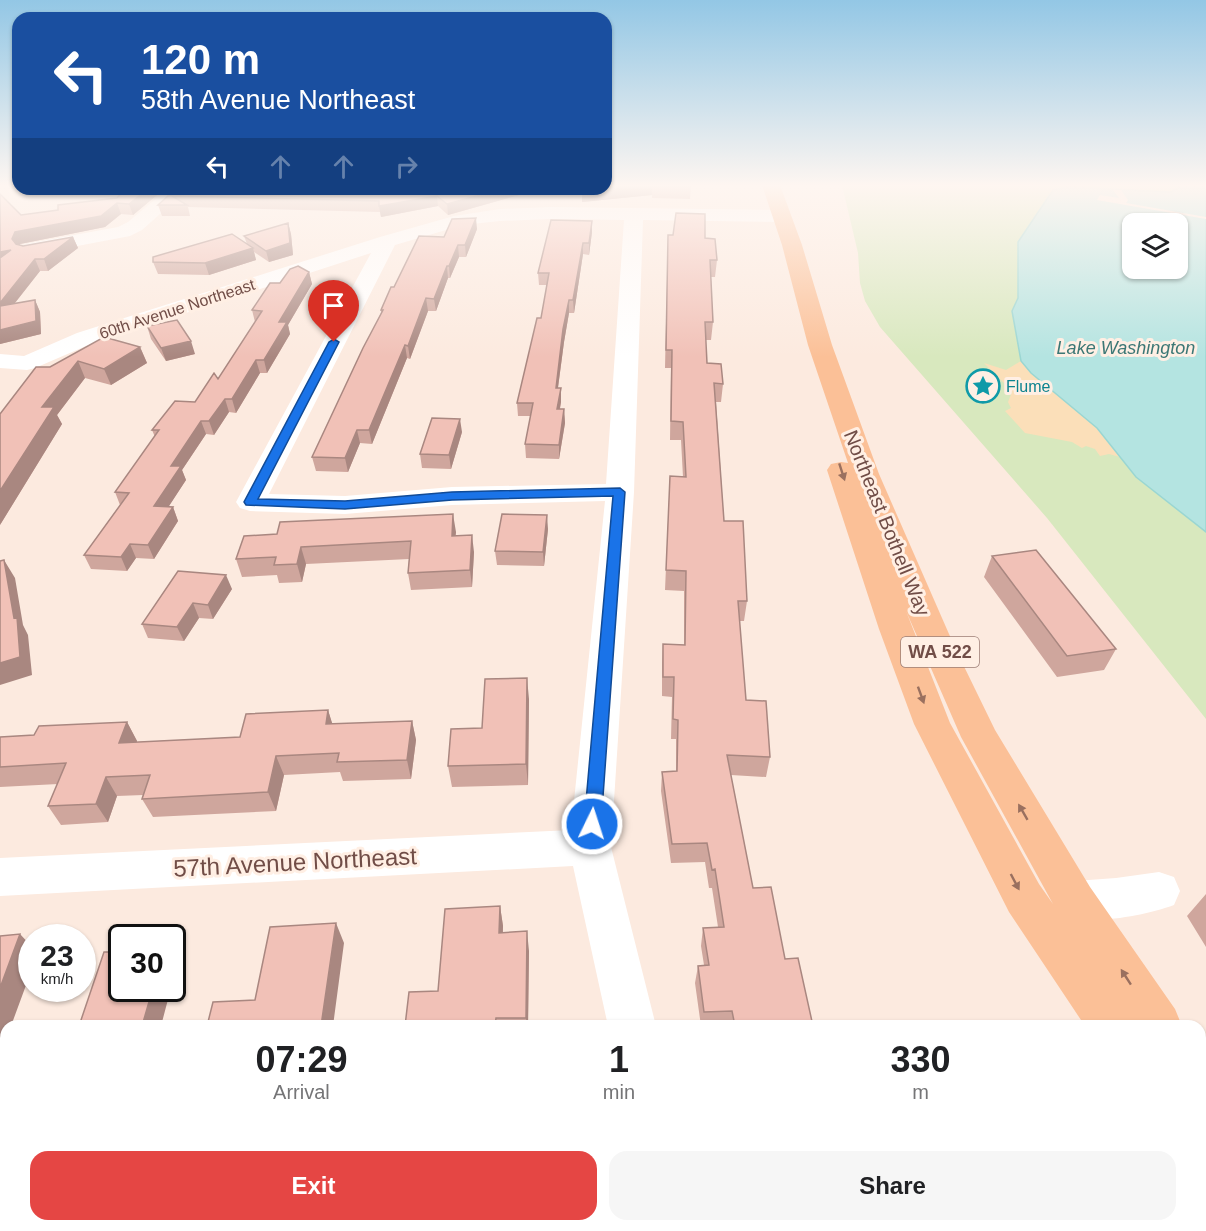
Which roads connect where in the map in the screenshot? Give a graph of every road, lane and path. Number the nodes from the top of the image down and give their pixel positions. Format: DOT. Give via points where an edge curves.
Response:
graph roads {
  1 [pos="66,242"];
  2 [pos="382,242"];
  3 [pos="386,242"];
  4 [pos="633,242"];
  5 [pos="778,242"];
  6 [pos="782,242"];
  7 [pos="30,249"];
  8 [pos="1,373"];
  9 [pos="620,492"];
  10 [pos="591,847"];
  11 [pos="0,877"];
  12 [pos="1159,891"];
  13 [pos="1075,901"];
  14 [pos="631,1020"];
  15 [pos="1109,1020"];
  16 [pos="1154,1020"];
  1 -- 7 [label="street"];
  2 -- 8 [label="street, 60th Avenue Northeast" via="85,338"];
  3 -- 9 [label="street" via="250,502 345,505 452,496"];
  4 -- 9 [label="street"];
  5 -- 15 [label="main road, Northeast Bothell Way / WA 522, one-way" via="842,473 932,724 1024,898"];
  13 -- 6 [label="main road, Northeast Bothell Way / WA 522, one-way" via="980,737 939,650 865,474"];
  9 -- 10 [label="street"];
  10 -- 11 [label="street, 57th Avenue Northeast"];
  10 -- 14 [label="street"];
  12 -- 13 [label="street"];
  16 -- 13 [label="main road, Northeast Bothell Way / WA 522, one-way"];
}
